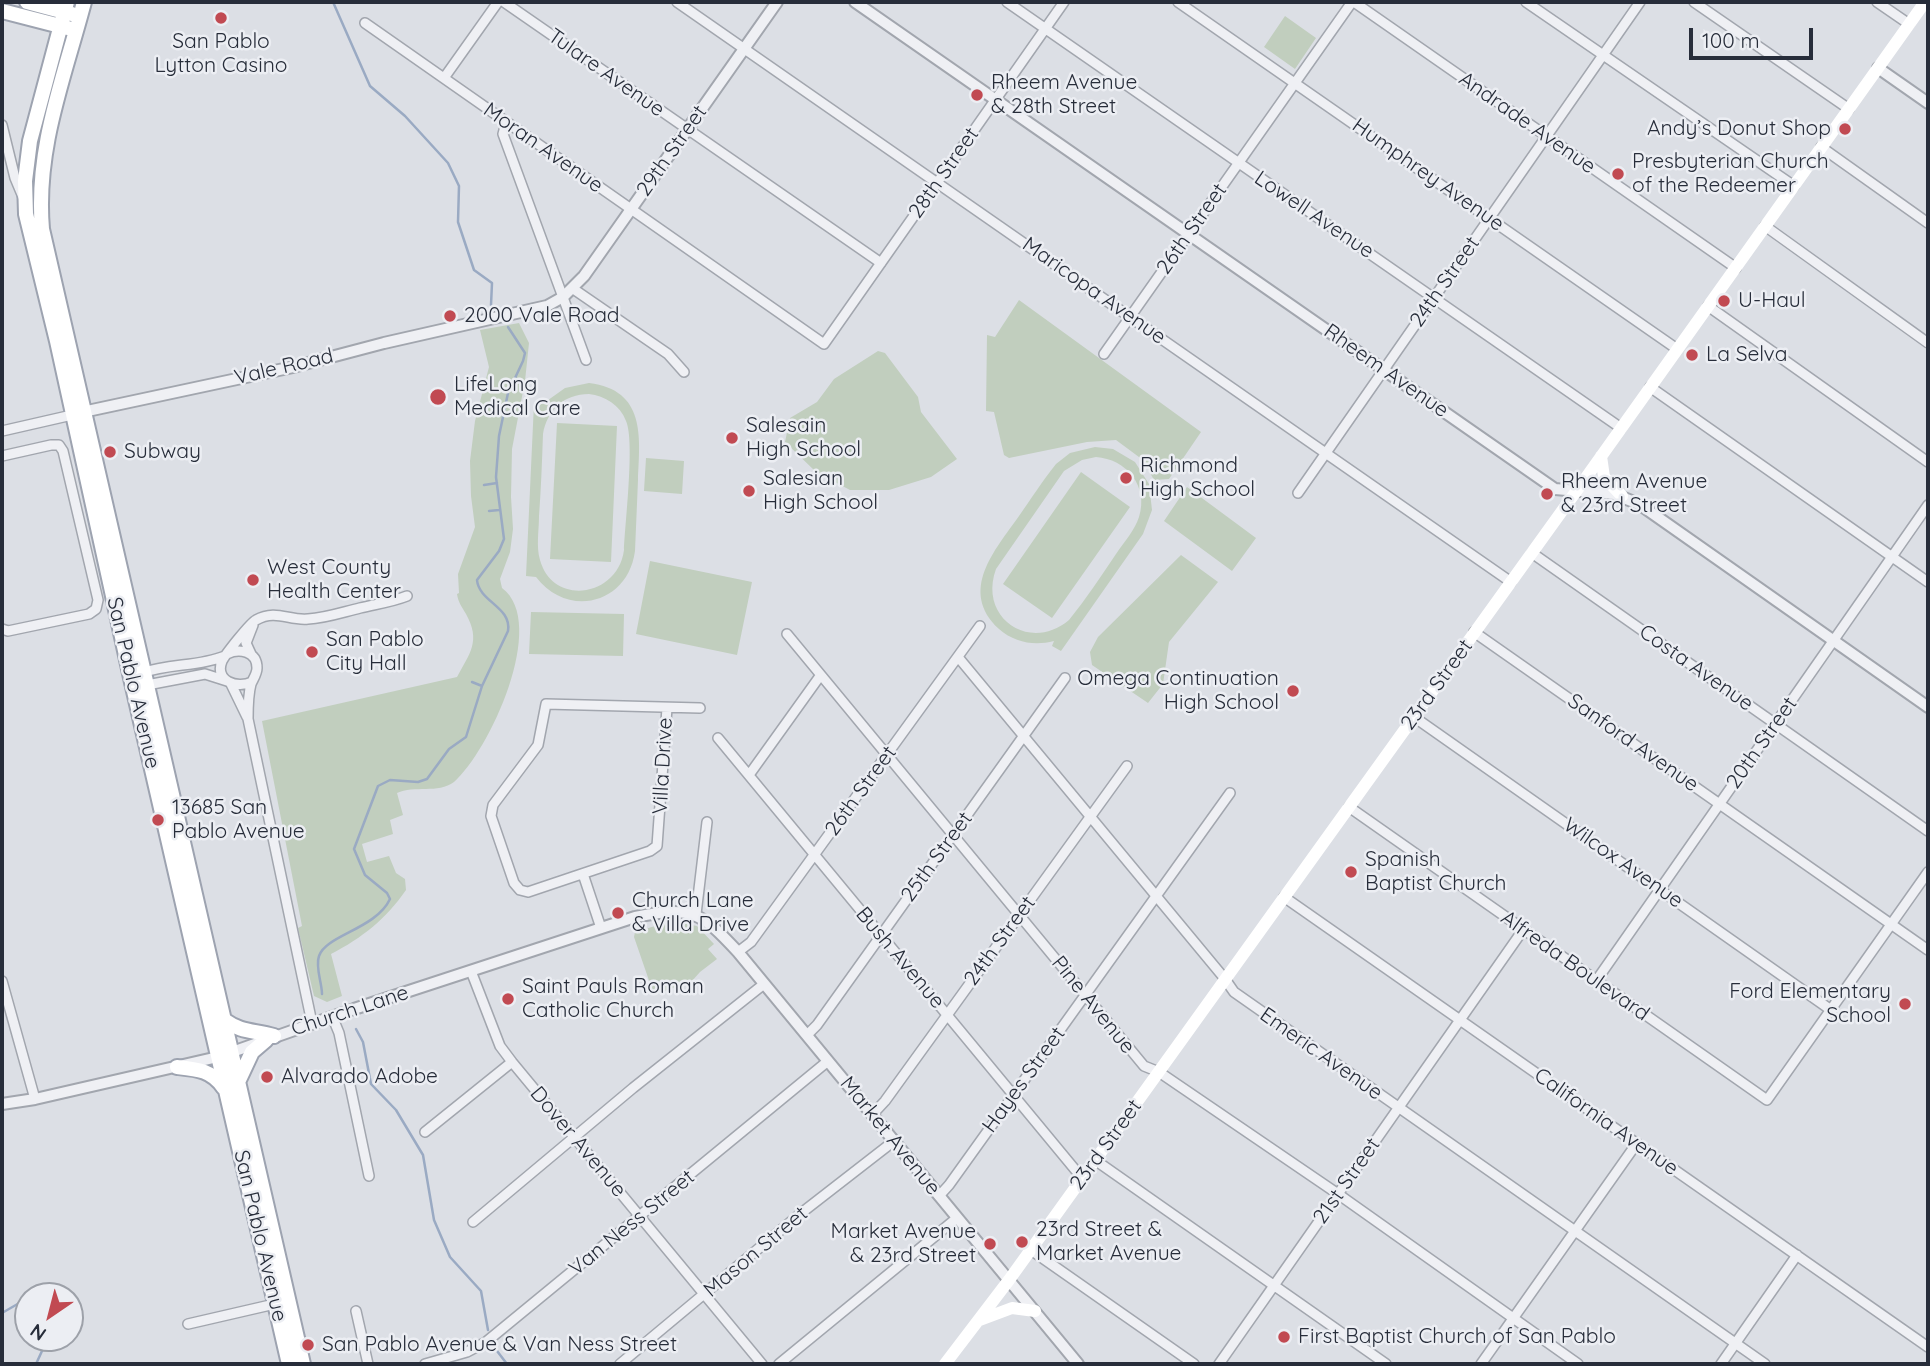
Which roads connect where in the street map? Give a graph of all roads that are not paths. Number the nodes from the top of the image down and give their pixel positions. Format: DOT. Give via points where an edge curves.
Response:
graph roads {
  1 [pos="37,2"];
  2 [pos="498,2"];
  3 [pos="504,2"];
  4 [pos="677,2"];
  5 [pos="777,2"];
  6 [pos="855,2"];
  7 [pos="1007,2"];
  8 [pos="1064,2"];
  9 [pos="1178,2"];
  10 [pos="1353,2"];
  11 [pos="1526,2"];
  12 [pos="1640,2"];
  13 [pos="1694,2"];
  14 [pos="1877,2"];
  15 [pos="1925,2"];
  16 [pos="2,11"];
  17 [pos="64,13"];
  18 [pos="80,16"];
  19 [pos="36,20"];
  20 [pos="365,23"];
  21 [pos="1909,24"];
  22 [pos="1045,29"];
  23 [pos="56,42"];
  24 [pos="744,49"];
  25 [pos="1603,55"];
  26 [pos="1878,68"];
  27 [pos="444,78"];
  28 [pos="1296,83"];
  29 [pos="996,99"];
  30 [pos="1928,103"];
  31 [pos="1849,109"];
  32 [pos="506,123"];
  33 [pos="2,125"];
  34 [pos="687,129"];
  35 [pos="1547,137"];
  36 [pos="1821,147"];
  37 [pos="1239,164"];
  38 [pos="938,183"];
  39 [pos="1794,186"];
  40 [pos="24,201"];
  41 [pos="631,209"];
  42 [pos="1490,219"];
  43 [pos="1928,223"];
  44 [pos="1765,226"];
  45 [pos="1188,233"];
  46 [pos="31,239"];
  47 [pos="47,249"];
  48 [pos="881,263"];
  49 [pos="1736,268"];
  50 [pos="572,288"];
  51 [pos="563,296"];
  52 [pos="1434,297"];
  53 [pos="1708,306"];
  54 [pos="1131,317"];
  55 [pos="1928,343"];
  56 [pos="824,344"];
  57 [pos="1677,349"];
  58 [pos="1104,354"];
  59 [pos="586,360"];
  60 [pos="1383,369"];
  61 [pos="684,372"];
  62 [pos="1650,387"];
  63 [pos="78,413"];
  64 [pos="1621,428"];
  65 [pos="2,431"];
  66 [pos="1326,453"];
  67 [pos="2,456"];
  68 [pos="1601,456"];
  69 [pos="1928,462"];
  70 [pos="1576,490"];
  71 [pos="1298,493"];
  72 [pos="1622,496"];
  73 [pos="1928,505"];
  74 [pos="1532,553"];
  75 [pos="1892,556"];
  76 [pos="1511,582"];
  77 [pos="1928,582"];
  78 [pos="407,596"];
  79 [pos="255,620"];
  80 [pos="980,626"];
  81 [pos="2,629"];
  82 [pos="1474,632"];
  83 [pos="787,634"];
  84 [pos="1833,640"];
  85 [pos="226,655"];
  86 [pos="251,655"];
  87 [pos="958,657"];
  88 [pos="820,676"];
  89 [pos="141,678"];
  90 [pos="1065,678"];
  91 [pos="252,682"];
  92 [pos="229,683"];
  93 [pos="1928,707"];
  94 [pos="667,708"];
  95 [pos="700,708"];
  96 [pos="1414,717"];
  97 [pos="248,719"];
  98 [pos="1775,723"];
  99 [pos="1024,736"];
  100 [pos="719,738"];
  101 [pos="887,754"];
  102 [pos="1127,766"];
  103 [pos="749,775"];
  104 [pos="1230,793"];
  105 [pos="1719,803"];
  106 [pos="1349,807"];
  107 [pos="1090,816"];
  108 [pos="707,822"];
  109 [pos="1928,831"];
  110 [pos="954,834"];
  111 [pos="814,855"];
  112 [pos="1928,872"];
  113 [pos="583,874"];
  114 [pos="1660,889"];
  115 [pos="180,892"];
  116 [pos="1157,896"];
  117 [pos="1284,897"];
  118 [pos="696,914"];
  119 [pos="1019,915"];
  120 [pos="1892,925"];
  121 [pos="601,928"];
  122 [pos="1523,930"];
  123 [pos="881,935"];
  124 [pos="205,936"];
  125 [pos="1928,950"];
  126 [pos="738,952"];
  127 [pos="471,971"];
  128 [pos="1225,979"];
  129 [pos="2,981"];
  130 [pos="1596,981"];
  131 [pos="764,984"];
  132 [pos="1086,995"];
  133 [pos="1831,1010"];
  134 [pos="947,1015"];
  135 [pos="332,1017"];
  136 [pos="1460,1019"];
  137 [pos="224,1020"];
  138 [pos="312,1023"];
  139 [pos="807,1035"];
  140 [pos="270,1038"];
  141 [pos="225,1054"];
  142 [pos="512,1062"];
  143 [pos="828,1062"];
  144 [pos="177,1067"];
  145 [pos="1159,1072"];
  146 [pos="238,1082"];
  147 [pos="226,1091"];
  148 [pos="1014,1095"];
  149 [pos="35,1099"];
  150 [pos="2,1104"];
  151 [pos="1398,1108"];
  152 [pos="872,1115"];
  153 [pos="425,1132"];
  154 [pos="574,1138"];
  155 [pos="239,1141"];
  156 [pos="894,1141"];
  157 [pos="1637,1143"];
  158 [pos="1095,1160"];
  159 [pos="369,1176"];
  160 [pos="1082,1178"];
  161 [pos="263,1189"];
  162 [pos="1338,1194"];
  163 [pos="939,1196"];
  164 [pos="640,1216"];
  165 [pos="957,1218"];
  166 [pos="473,1222"];
  167 [pos="1575,1231"];
  168 [pos="1031,1250"];
  169 [pos="1797,1255"];
  170 [pos="1009,1280"];
  171 [pos="1274,1285"];
  172 [pos="705,1295"];
  173 [pos="282,1302"];
  174 [pos="356,1311"];
  175 [pos="1035,1311"];
  176 [pos="1514,1318"];
  177 [pos="980,1320"];
  178 [pos="188,1324"];
  179 [pos="1735,1344"];
  180 [pos="1928,1348"];
  181 [pos="289,1364"];
  182 [pos="303,1364"];
  183 [pos="368,1364"];
  184 [pos="426,1364"];
  185 [pos="620,1364"];
  186 [pos="762,1364"];
  187 [pos="779,1364"];
  188 [pos="945,1364"];
  189 [pos="1078,1364"];
  190 [pos="1194,1364"];
  191 [pos="1219,1364"];
  192 [pos="1386,1364"];
  193 [pos="1481,1364"];
  194 [pos="1578,1364"];
  195 [pos="1721,1364"];
  196 [pos="1765,1364"];
  1 -- 17 [label="main road"];
  2 -- 27 [label="street"];
  3 -- 34 [label="street, Tulare Avenue"];
  4 -- 24 [label="street, Maricopa Avenue"];
  5 -- 24 [label="street, 29th Street"];
  6 -- 29 [label="street, Rheem Avenue"];
  7 -- 22 [label="street, Lowell Avenue"];
  8 -- 22 [label="street, 28th Street"];
  9 -- 28 [label="street, Humphrey Avenue"];
  10 -- 28 [label="street, 26th Street"];
  10 -- 35 [label="street, Andrade Avenue"];
  11 -- 25 [label="street"];
  12 -- 25 [label="street, 24th Street"];
  13 -- 31 [label="street"];
  14 -- 21 [label="street"];
  15 -- 21 [label="main road, 23rd Street"];
  16 -- 19 [label="main road"];
  17 -- 18 [label="main road"];
  17 -- 19 [label="main road"];
  17 -- 23 [label="main road, San Pablo Avenue"];
  18 -- 47 [label="main road, San Pablo Avenue" via="40,177"];
  19 -- 23 [label="main road"];
  20 -- 27 [label="street, Moran Avenue"];
  21 -- 26 [label="main road, 23rd Street"];
  22 -- 29 [label="street, 28th Street"];
  22 -- 37 [label="street, Lowell Avenue"];
  23 -- 40 [label="main road, San Pablo Avenue" via="30,141"];
  24 -- 34 [label="street, 29th Street"];
  24 -- 38 [label="street, Maricopa Avenue"];
  25 -- 35 [label="street, 24th Street"];
  25 -- 39 [label="street"];
  26 -- 30 [label="street"];
  26 -- 31 [label="main road, 23rd Street"];
  27 -- 32 [label="street, Moran Avenue"];
  28 -- 37 [label="street, 26th Street"];
  28 -- 42 [label="street, Humphrey Avenue"];
  29 -- 38 [label="street, 28th Street"];
  29 -- 45 [label="street, Rheem Avenue"];
  31 -- 36 [label="main road, 23rd Street"];
  32 -- 41 [label="street, Moran Avenue"];
  32 -- 51 [label="street" via="503,134"];
  33 -- 40 [label="street"];
  34 -- 41 [label="street, 29th Street"];
  34 -- 48 [label="street, Tulare Avenue"];
  35 -- 42 [label="street, 24th Street"];
  35 -- 49 [label="street, Andrade Avenue"];
  36 -- 39 [label="main road, 23rd Street"];
  36 -- 43 [label="street"];
  37 -- 45 [label="street, 26th Street"];
  37 -- 52 [label="street, Lowell Avenue"];
  38 -- 48 [label="street, 28th Street"];
  38 -- 54 [label="street, Maricopa Avenue"];
  39 -- 44 [label="main road, 23rd Street"];
  40 -- 46 [label="main road, San Pablo Avenue"];
  41 -- 50 [label="street, 29th Street"];
  41 -- 56 [label="street, Moran Avenue"];
  42 -- 52 [label="street, 24th Street"];
  42 -- 57 [label="street, Humphrey Avenue"];
  44 -- 49 [label="main road, 23rd Street"];
  44 -- 55 [label="street"];
  45 -- 54 [label="street, 26th Street"];
  45 -- 60 [label="street, Rheem Avenue"];
  46 -- 47 [label="main road"];
  46 -- 63 [label="main road, San Pablo Avenue"];
  47 -- 63 [label="main road, San Pablo Avenue"];
  48 -- 56 [label="street, 28th Street"];
  49 -- 53 [label="main road, 23rd Street"];
  50 -- 51 [label="street, 29th Street"];
  50 -- 61 [label="street" via="668,354"];
  51 -- 59 [label="street"];
  51 -- 63 [label="street, Vale Road" via="547,306"];
  52 -- 60 [label="street, 24th Street"];
  52 -- 64 [label="street, Lowell Avenue"];
  53 -- 57 [label="main road, 23rd Street"];
  53 -- 69 [label="street"];
  54 -- 58 [label="street, 26th Street"];
  54 -- 66 [label="street, Maricopa Avenue"];
  57 -- 62 [label="main road, 23rd Street"];
  60 -- 66 [label="street, 24th Street"];
  60 -- 70 [label="street, Rheem Avenue" via="1555,489"];
  62 -- 64 [label="main road, 23rd Street"];
  62 -- 75 [label="street"];
  63 -- 65 [label="street, Vale Road"];
  63 -- 89 [label="main road, San Pablo Avenue"];
  64 -- 68 [label="main road, 23rd Street"];
  66 -- 71 [label="street, 24th Street"];
  66 -- 76 [label="street, Maricopa Avenue"];
  67 -- 81 [label="street" via="59,445 99,600 89,614"];
  68 -- 70 [label="main road, 23rd Street"];
  68 -- 72 [label="main road" via="1604,477"];
  70 -- 72 [label="street, Rheem Avenue"];
  70 -- 74 [label="main road, 23rd Street"];
  72 -- 84 [label="street, Rheem Avenue"];
  73 -- 75 [label="street, 20th Street"];
  74 -- 76 [label="main road, 23rd Street"];
  74 -- 98 [label="street, Costa Avenue"];
  75 -- 77 [label="street"];
  75 -- 84 [label="street, 20th Street"];
  76 -- 82 [label="main road, 23rd Street"];
  78 -- 79 [label="street" via="305,620 284,615"];
  79 -- 85 [label="street"];
  79 -- 86 [label="street" via="246,643"];
  80 -- 87 [label="street, 26th Street"];
  82 -- 96 [label="main road, 23rd Street"];
  82 -- 105 [label="street, Sanford Avenue"];
  83 -- 88 [label="street, Pine Avenue"];
  84 -- 93 [label="street, Rheem Avenue"];
  84 -- 98 [label="street, 20th Street"];
  85 -- 86 [label="street" via="240,650"];
  85 -- 89 [label="street"];
  85 -- 92 [label="street" via="221,668"];
  86 -- 91 [label="street" via="257,665"];
  87 -- 99 [label="street, Emeric Avenue"];
  87 -- 101 [label="street, 26th Street"];
  88 -- 101 [label="street, Pine Avenue"];
  88 -- 103 [label="street"];
  89 -- 92 [label="street" via="205,674"];
  89 -- 115 [label="main road, San Pablo Avenue"];
  89 -- 124 [label="main road, San Pablo Avenue"];
  90 -- 99 [label="street, 25th Street"];
  91 -- 92 [label="street" via="241,686"];
  91 -- 97 [label="street"];
  92 -- 97 [label="street"];
  94 -- 95 [label="street"];
  94 -- 113 [label="street, Villa Drive" via="657,846"];
  94 -- 113 [label="street, Villa Drive" via="546,704 538,745 493,805 491,816 520,890 528,892"];
  96 -- 106 [label="main road, 23rd Street"];
  96 -- 114 [label="street, Wilcox Avenue"];
  97 -- 138 [label="street"];
  98 -- 105 [label="street, 20th Street"];
  98 -- 109 [label="street, Costa Avenue"];
  99 -- 107 [label="street, Emeric Avenue"];
  99 -- 110 [label="street, 25th Street"];
  100 -- 103 [label="street, Bush Avenue"];
  101 -- 110 [label="street, Pine Avenue"];
  101 -- 111 [label="street, 26th Street"];
  102 -- 107 [label="street, 24th Street"];
  103 -- 111 [label="street, Bush Avenue"];
  104 -- 116 [label="street, Hayes Street"];
  105 -- 114 [label="street, 20th Street"];
  105 -- 120 [label="street, Sanford Avenue"];
  106 -- 117 [label="main road, 23rd Street"];
  106 -- 122 [label="street, Alfreda Boulevard"];
  107 -- 116 [label="street, Emeric Avenue"];
  107 -- 119 [label="street, 24th Street"];
  108 -- 118 [label="street"];
  110 -- 119 [label="street, Pine Avenue"];
  110 -- 123 [label="street, 25th Street"];
  111 -- 123 [label="street, Bush Avenue"];
  111 -- 126 [label="street, 26th Street" via="751,942"];
  112 -- 120 [label="street"];
  113 -- 121 [label="street"];
  114 -- 130 [label="street, 20th Street"];
  114 -- 133 [label="street, Wilcox Avenue"];
  115 -- 124 [label="main road"];
  115 -- 141 [label="main road, San Pablo Avenue"];
  116 -- 128 [label="street, Emeric Avenue"];
  116 -- 132 [label="street, Hayes Street"];
  117 -- 128 [label="main road, 23rd Street"];
  117 -- 136 [label="street, California Avenue"];
  118 -- 121 [label="street, Church Lane" via="666,911"];
  118 -- 126 [label="street, Market Avenue"];
  119 -- 132 [label="street, Pine Avenue"];
  119 -- 134 [label="street, 24th Street"];
  120 -- 125 [label="street, Sanford Avenue"];
  120 -- 133 [label="street"];
  121 -- 127 [label="street, Church Lane"];
  122 -- 130 [label="street, Alfreda Boulevard"];
  122 -- 136 [label="street, 21st Street"];
  123 -- 134 [label="street, Bush Avenue"];
  123 -- 139 [label="street, 25th Street"];
  124 -- 137 [label="main road, San Pablo Avenue"];
  126 -- 131 [label="street, Market Avenue"];
  127 -- 135 [label="street, Church Lane"];
  127 -- 142 [label="street, Dover Avenue" via="500,1046"];
  128 -- 145 [label="main road, 23rd Street"];
  128 -- 151 [label="street, Emeric Avenue" via="1234,992"];
  129 -- 149 [label="street"];
  130 -- 133 [label="street, Alfreda Boulevard" via="1767,1100"];
  131 -- 139 [label="street, Market Avenue"];
  131 -- 154 [label="street"];
  132 -- 145 [label="street, Pine Avenue" via="1144,1066"];
  132 -- 148 [label="street, Hayes Street"];
  134 -- 148 [label="street, Bush Avenue"];
  134 -- 152 [label="street, 24th Street"];
  135 -- 138 [label="street, Church Lane"];
  135 -- 159 [label="street"];
  136 -- 151 [label="street, 21st Street"];
  136 -- 157 [label="street, California Avenue"];
  137 -- 140 [label="main road"];
  137 -- 141 [label="main road, San Pablo Avenue"];
  138 -- 140 [label="street, Church Lane"];
  139 -- 143 [label="street, Market Avenue"];
  140 -- 141 [label="street, Church Lane"];
  140 -- 146 [label="main road" via="252,1052"];
  141 -- 144 [label="street, Church Lane"];
  141 -- 146 [label="main road, San Pablo Avenue"];
  141 -- 147 [label="main road, San Pablo Avenue"];
  142 -- 153 [label="street"];
  142 -- 154 [label="street, Dover Avenue"];
  143 -- 152 [label="street, Market Avenue"];
  143 -- 164 [label="street, Van Ness Street"];
  144 -- 147 [label="main road" via="208,1072"];
  144 -- 149 [label="street, Church Lane"];
  145 -- 158 [label="main road, 23rd Street"];
  145 -- 162 [label="street, Pine Avenue"];
  146 -- 161 [label="main road, San Pablo Avenue"];
  147 -- 155 [label="main road, San Pablo Avenue"];
  148 -- 160 [label="street, Bush Avenue"];
  148 -- 163 [label="street, Hayes Street"];
  149 -- 150 [label="street, Church Lane"];
  151 -- 162 [label="street, 21st Street"];
  151 -- 167 [label="street, Emeric Avenue"];
  152 -- 156 [label="street, Market Avenue"];
  154 -- 164 [label="street, Dover Avenue"];
  154 -- 166 [label="street"];
  155 -- 161 [label="main road" via="248,1149 257,1185"];
  155 -- 173 [label="main road, San Pablo Avenue"];
  156 -- 163 [label="street, Market Avenue"];
  156 -- 172 [label="street, Mason Street"];
  157 -- 167 [label="street"];
  157 -- 169 [label="street, California Avenue"];
  158 -- 160 [label="main road, 23rd Street"];
  158 -- 171 [label="street"];
  160 -- 168 [label="main road, 23rd Street"];
  161 -- 173 [label="main road, San Pablo Avenue"];
  162 -- 171 [label="street, 21st Street"];
  162 -- 176 [label="street, Pine Avenue"];
  163 -- 165 [label="street, Market Avenue"];
  164 -- 172 [label="street, Dover Avenue"];
  164 -- 184 [label="street, Van Ness Street" via="486,1342"];
  165 -- 170 [label="street, Market Avenue"];
  165 -- 187 [label="street"];
  167 -- 176 [label="street"];
  167 -- 179 [label="street, Emeric Avenue"];
  168 -- 170 [label="main road, 23rd Street"];
  168 -- 190 [label="street"];
  169 -- 179 [label="street"];
  169 -- 180 [label="street, California Avenue"];
  170 -- 175 [label="street, Market Avenue"];
  170 -- 177 [label="main road, 23rd Street"];
  171 -- 191 [label="street, 21st Street"];
  171 -- 192 [label="street"];
  172 -- 185 [label="street, Mason Street"];
  172 -- 186 [label="street, Dover Avenue"];
  173 -- 178 [label="street"];
  173 -- 181 [label="main road, San Pablo Avenue"];
  173 -- 182 [label="main road, San Pablo Avenue"];
  174 -- 183 [label="street"];
  175 -- 177 [label="main road" via="1012,1308"];
  175 -- 189 [label="street, Market Avenue"];
  176 -- 193 [label="street"];
  176 -- 194 [label="street, Pine Avenue"];
  177 -- 188 [label="main road, 23rd Street"];
  179 -- 195 [label="street"];
  179 -- 196 [label="street, Emeric Avenue"];
}
